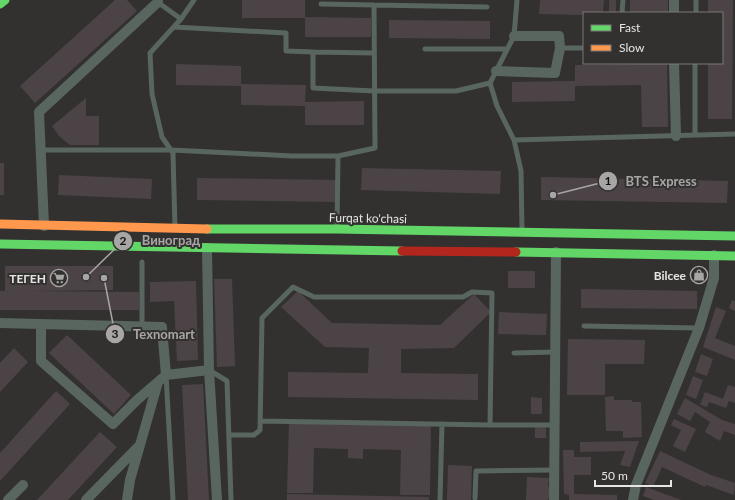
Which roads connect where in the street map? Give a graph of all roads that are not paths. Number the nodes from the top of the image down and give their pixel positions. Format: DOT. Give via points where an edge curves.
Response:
graph roads {
  1 [pos="4,0"];
  2 [pos="517,0"];
  3 [pos="623,0"];
  4 [pos="674,0"];
  5 [pos="696,0"];
  6 [pos="157,1"];
  7 [pos="195,1"];
  8 [pos="0,4"];
  9 [pos="321,4"];
  10 [pos="374,5"];
  11 [pos="487,7"];
  12 [pos="622,12"];
  13 [pos="674,12"];
  14 [pos="696,12"];
  15 [pos="181,19"];
  16 [pos="174,27"];
  17 [pos="514,36"];
  18 [pos="425,48"];
  19 [pos="560,48"];
  20 [pos="583,48"];
  21 [pos="507,49"];
  22 [pos="313,52"];
  23 [pos="374,52"];
  24 [pos="674,64"];
  25 [pos="695,64"];
  26 [pos="496,71"];
  27 [pos="490,83"];
  28 [pos="374,91"];
  29 [pos="735,134"];
  30 [pos="695,135"];
  31 [pos="676,136"];
  32 [pos="514,140"];
  33 [pos="41,150"];
  34 [pos="172,150"];
  35 [pos="338,156"];
  36 [pos="0,224"];
  37 [pos="44,226"];
  38 [pos="175,228"];
  39 [pos="337,229"];
  40 [pos="522,232"];
  41 [pos="735,236"];
  42 [pos="0,244"];
  43 [pos="207,248"];
  44 [pos="556,252"];
  45 [pos="714,255"];
  46 [pos="735,256"];
  47 [pos="142,262"];
  48 [pos="0,323"];
  49 [pos="41,325"];
  50 [pos="584,326"];
  51 [pos="142,327"];
  52 [pos="699,328"];
  53 [pos="555,352"];
  54 [pos="514,353"];
  55 [pos="210,370"];
  56 [pos="166,375"];
  57 [pos="158,382"];
  58 [pos="260,421"];
  59 [pos="442,424"];
  60 [pos="490,425"];
  61 [pos="554,425"];
  62 [pos="229,435"];
  63 [pos="139,446"];
  64 [pos="554,470"];
  65 [pos="23,485"];
  66 [pos="475,498"];
  67 [pos="8,500"];
  68 [pos="86,500"];
  69 [pos="126,500"];
  70 [pos="173,500"];
  71 [pos="217,500"];
  72 [pos="231,500"];
  73 [pos="440,500"];
  74 [pos="554,500"];
  75 [pos="633,500"];
  1 -- 8 [label="main road"];
  2 -- 17 [label="lane"];
  3 -- 12 [label="lane"];
  4 -- 13 [label="street"];
  5 -- 14 [label="lane"];
  6 -- 15 [label="lane"];
  6 -- 33 [label="street" via="39,112"];
  7 -- 15 [label="lane"];
  9 -- 10 [label="lane"];
  10 -- 11 [label="lane"];
  10 -- 23 [label="lane"];
  15 -- 16 [label="lane"];
  16 -- 22 [label="lane" via="286,33 286,51"];
  16 -- 34 [label="lane" via="150,53 152,94 162,137"];
  17 -- 19 [label="street" via="559,36"];
  17 -- 21 [label="lane"];
  18 -- 21 [label="lane"];
  19 -- 20 [label="lane"];
  19 -- 26 [label="street" via="555,73"];
  21 -- 26 [label="lane"];
  22 -- 23 [label="lane"];
  22 -- 28 [label="lane" via="313,88"];
  23 -- 28 [label="lane"];
  24 -- 31 [label="street"];
  25 -- 30 [label="lane"];
  26 -- 27 [label="lane"];
  27 -- 28 [label="lane" via="456,91"];
  27 -- 32 [label="lane" via="497,106"];
  28 -- 35 [label="lane" via="375,148"];
  29 -- 30 [label="lane"];
  30 -- 31 [label="lane"];
  31 -- 32 [label="lane"];
  32 -- 40 [label="lane" via="521,171"];
  33 -- 34 [label="lane"];
  33 -- 37 [label="street"];
  34 -- 35 [label="lane"];
  34 -- 38 [label="lane"];
  35 -- 39 [label="lane"];
  36 -- 37 [label="main road, Furqat ko'chasi"];
  37 -- 38 [label="main road, Furqat ko'chasi"];
  38 -- 39 [label="main road, Furqat ko'chasi"];
  39 -- 40 [label="main road, Furqat ko'chasi"];
  40 -- 41 [label="main road, Furqat ko'chasi"];
  42 -- 43 [label="main road"];
  43 -- 44 [label="main road"];
  43 -- 55 [label="street"];
  44 -- 45 [label="main road"];
  44 -- 53 [label="street"];
  45 -- 46 [label="main road"];
  45 -- 52 [label="street" via="714,278"];
  47 -- 51 [label="lane"];
  48 -- 49 [label="street"];
  49 -- 51 [label="street"];
  49 -- 57 [label="street" via="41,361 113,424"];
  50 -- 52 [label="lane"];
  51 -- 56 [label="street" via="162,327"];
  52 -- 75 [label="street" via="636,485"];
  53 -- 54 [label="lane"];
  53 -- 61 [label="street"];
  55 -- 56 [label="street"];
  55 -- 62 [label="lane" via="228,381"];
  55 -- 71 [label="street"];
  56 -- 57 [label="street"];
  56 -- 70 [label="lane"];
  57 -- 63 [label="street"];
  58 -- 59 [label="lane"];
  58 -- 60 [label="lane" via="262,318 293,287 314,297 463,297 472,292 492,293"];
  58 -- 62 [label="lane" via="260,430 254,435"];
  59 -- 60 [label="lane"];
  59 -- 73 [label="lane"];
  60 -- 61 [label="lane"];
  61 -- 64 [label="street"];
  62 -- 72 [label="lane"];
  63 -- 68 [label="street"];
  63 -- 69 [label="street"];
  64 -- 66 [label="lane" via="476,471"];
  64 -- 74 [label="street"];
  65 -- 67 [label="street"];
}
